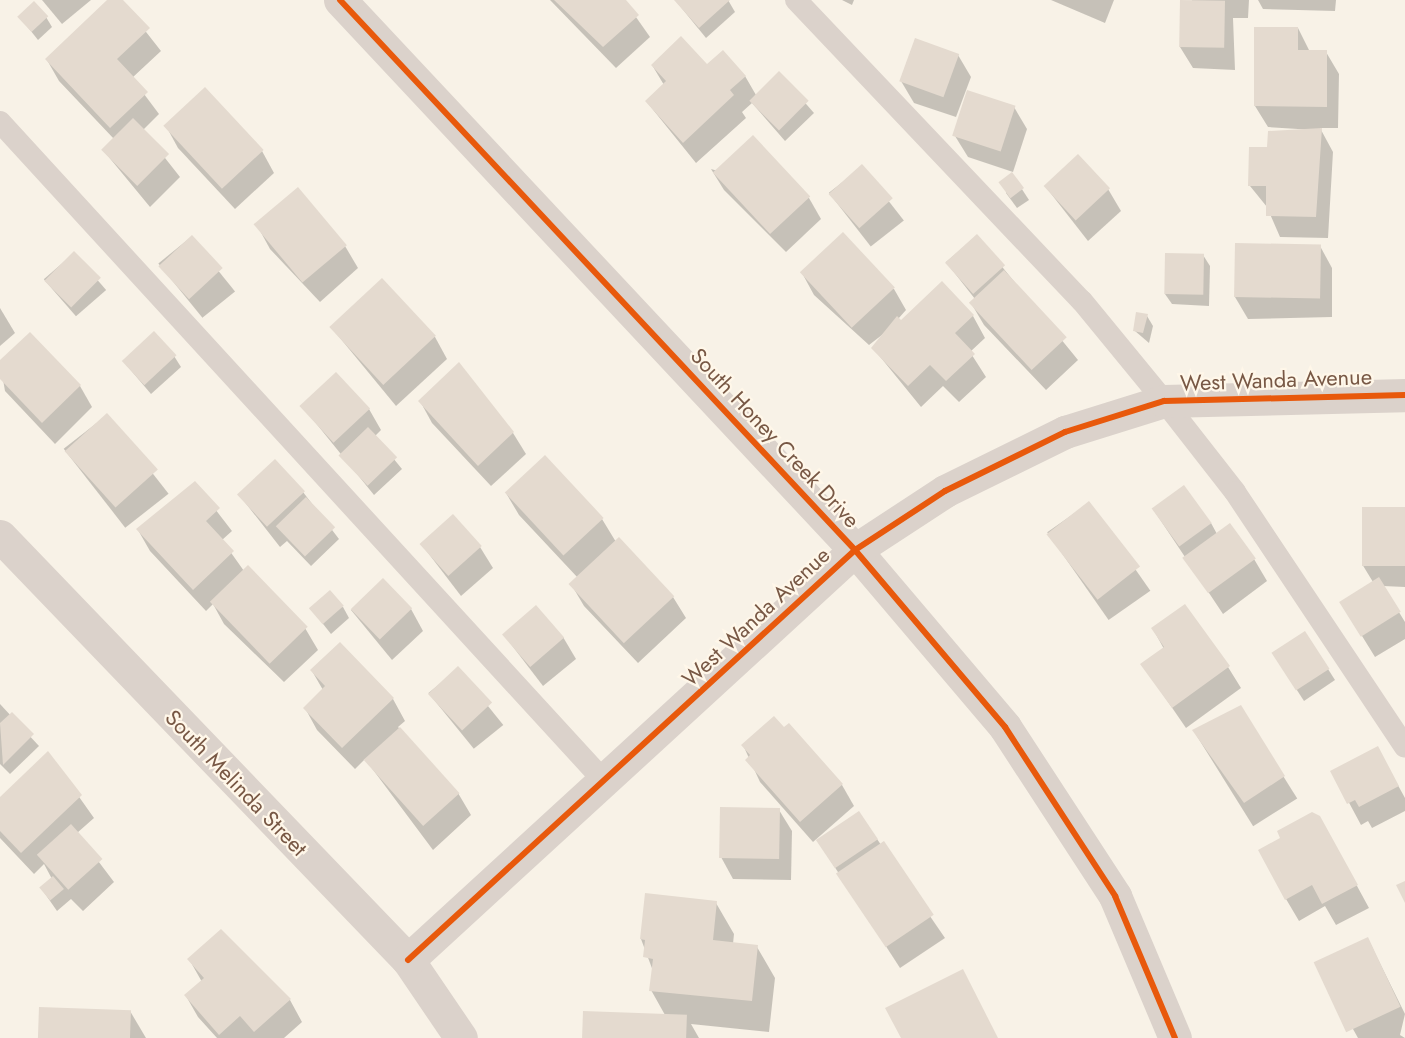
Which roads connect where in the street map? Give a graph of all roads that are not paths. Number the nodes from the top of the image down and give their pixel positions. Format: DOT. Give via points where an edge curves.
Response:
graph roads {
  1 [pos="340,0"];
  2 [pos="796,0"];
  3 [pos="0,122"];
  4 [pos="1405,395"];
  5 [pos="1164,401"];
  6 [pos="0,536"];
  7 [pos="855,550"];
  8 [pos="1405,747"];
  9 [pos="605,782"];
  10 [pos="408,960"];
  11 [pos="461,1038"];
  12 [pos="1174,1038"];
  1 -- 7 [label="street, South Honey Creek Drive"];
  2 -- 5 [label="lane" via="1082,302"];
  3 -- 9 [label="lane"];
  4 -- 5 [label="street, West Wanda Avenue"];
  5 -- 7 [label="street, West Wanda Avenue" via="1065,432 945,491"];
  5 -- 8 [label="lane" via="1235,492"];
  6 -- 10 [label="street, South Melinda Street"];
  7 -- 9 [label="street, West Wanda Avenue"];
  7 -- 12 [label="street, South Honey Creek Drive" via="1005,728 1114,896"];
  9 -- 10 [label="street, West Wanda Avenue"];
  10 -- 11 [label="street, South Melinda Street"];
}
